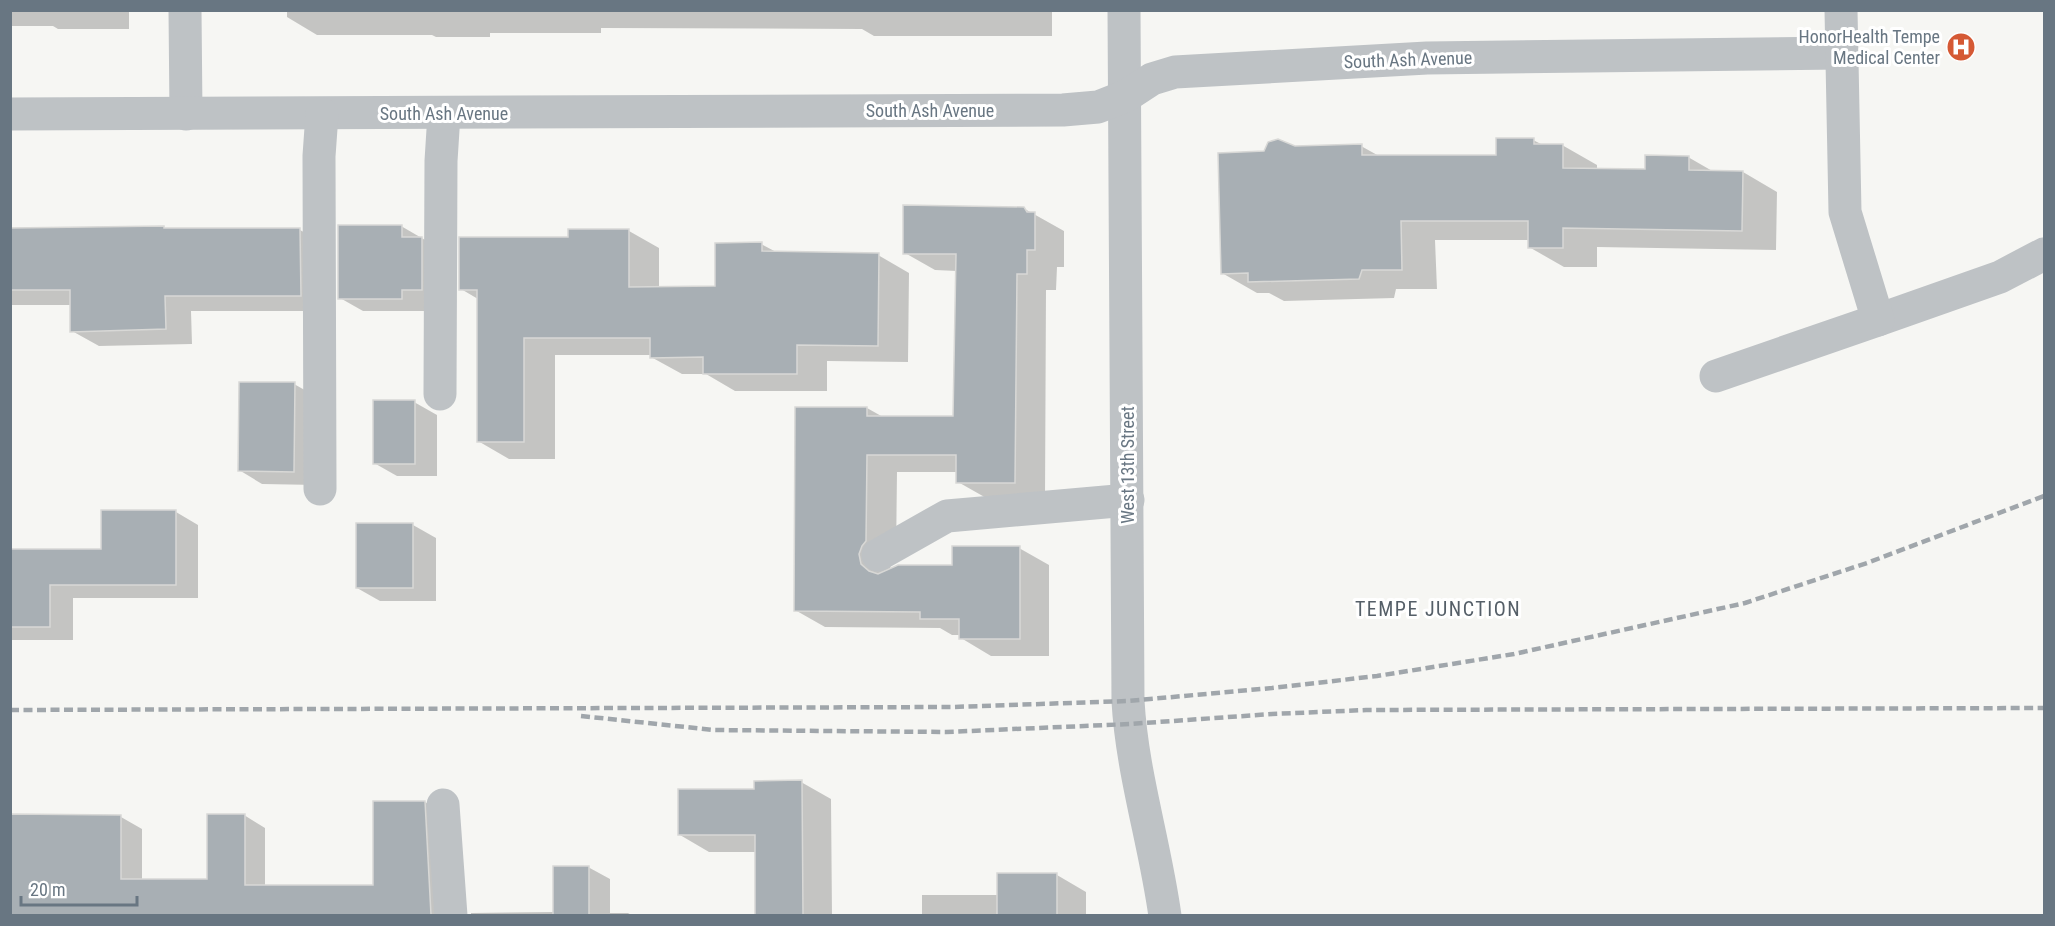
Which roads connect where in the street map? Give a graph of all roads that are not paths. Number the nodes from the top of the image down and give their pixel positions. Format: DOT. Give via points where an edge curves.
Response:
graph roads {
  1 [pos="185,10"];
  2 [pos="1124,10"];
  3 [pos="1841,10"];
  4 [pos="1842,53"];
  5 [pos="1126,96"];
  6 [pos="10,114"];
  7 [pos="186,114"];
  8 [pos="322,114"];
  9 [pos="444,114"];
  10 [pos="2044,254"];
  11 [pos="1878,320"];
  12 [pos="1716,376"];
  13 [pos="440,394"];
  14 [pos="320,489"];
  15 [pos="1128,500"];
  16 [pos="878,555"];
  17 [pos="443,805"];
  18 [pos="451,915"];
  19 [pos="1165,915"];
  1 -- 7 [label="street"];
  2 -- 5 [label="street, West 13th Street"];
  3 -- 4 [label="street"];
  4 -- 5 [label="street, South Ash Avenue" via="1427,58 1289,64 1175,72 1152,79"];
  4 -- 11 [label="street" via="1845,212"];
  5 -- 9 [label="street, South Ash Avenue" via="1098,107 1064,111"];
  5 -- 15 [label="street, West 13th Street"];
  6 -- 7 [label="street, South Ash Avenue"];
  7 -- 8 [label="street, South Ash Avenue"];
  8 -- 9 [label="street, South Ash Avenue"];
  8 -- 14 [label="street"];
  9 -- 13 [label="street"];
  10 -- 11 [label="street" via="2000,277"];
  11 -- 12 [label="street"];
  15 -- 16 [label="street" via="947,516"];
  15 -- 19 [label="street, West 13th Street" via="1130,724"];
  17 -- 18 [label="street"];
}
